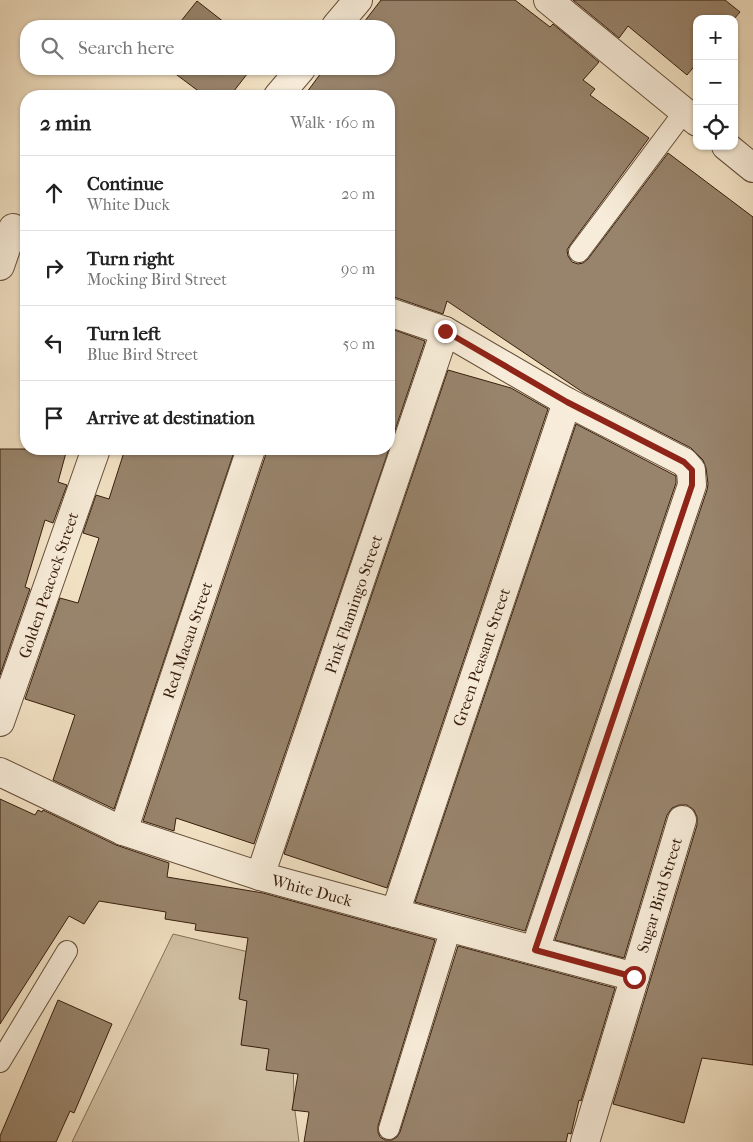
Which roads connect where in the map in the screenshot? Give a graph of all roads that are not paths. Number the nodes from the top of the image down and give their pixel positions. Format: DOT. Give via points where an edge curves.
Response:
graph roads {
  1 [pos="358,0"];
  2 [pos="548,0"];
  3 [pos="341,20"];
  4 [pos="296,75"];
  5 [pos="283,90"];
  6 [pos="690,117"];
  7 [pos="731,150"];
  8 [pos="753,168"];
  9 [pos="13,228"];
  10 [pos="579,252"];
  11 [pos="0,266"];
  12 [pos="395,314"];
  13 [pos="445,331"];
  14 [pos="567,402"];
  15 [pos="94,455"];
  16 [pos="249,455"];
  17 [pos="0,722"];
  18 [pos="0,772"];
  19 [pos="682,820"];
  20 [pos="123,831"];
  21 [pos="260,876"];
  22 [pos="395,913"];
  23 [pos="451,928"];
  24 [pos="535,950"];
  25 [pos="67,951"];
  26 [pos="634,977"];
  27 [pos="0,1062"];
  28 [pos="389,1129"];
  29 [pos="585,1142"];
  1 -- 3 [label="street"];
  2 -- 6 [label="street"];
  4 -- 5 [label="street"];
  6 -- 10 [label="lane"];
  7 -- 8 [label="street"];
  9 -- 11 [label="street"];
  12 -- 13 [label="street"];
  13 -- 14 [label="street"];
  13 -- 21 [label="street, Pink Flamingo Street"];
  14 -- 22 [label="street, Green Peasant Street"];
  14 -- 24 [label="street" via="684,462 692,470 692,485"];
  15 -- 17 [label="street, Golden Peacock Street"];
  16 -- 20 [label="street, Red Macau Street"];
  18 -- 20 [label="street, White Duck"];
  19 -- 26 [label="street, Sugar Bird Street"];
  20 -- 21 [label="street, White Duck"];
  21 -- 22 [label="street, White Duck"];
  22 -- 23 [label="street, White Duck"];
  23 -- 24 [label="street, White Duck"];
  23 -- 28 [label="lane"];
  24 -- 26 [label="street, White Duck"];
  25 -- 27 [label="lane"];
  26 -- 29 [label="street, Sugar Bird Street"];
}
